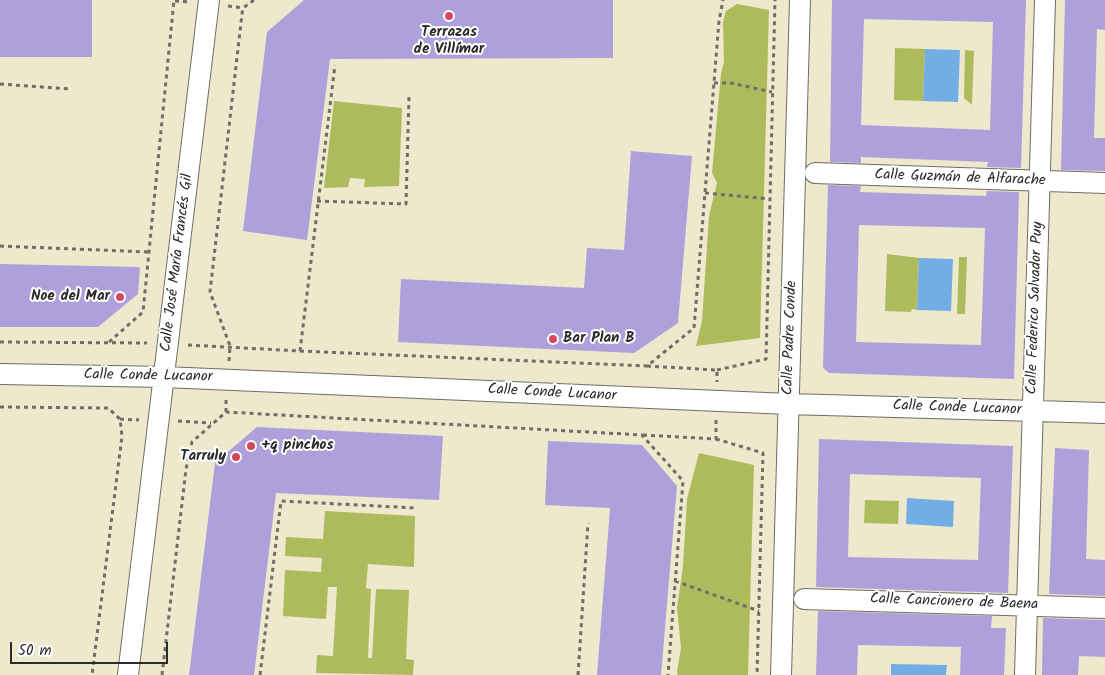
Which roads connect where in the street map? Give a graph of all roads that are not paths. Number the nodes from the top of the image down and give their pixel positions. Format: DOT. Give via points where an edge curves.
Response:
graph roads {
  1 [pos="209,0"];
  2 [pos="800,0"];
  3 [pos="1045,0"];
  4 [pos="815,174"];
  5 [pos="1039,182"];
  6 [pos="1105,183"];
  7 [pos="0,374"];
  8 [pos="164,377"];
  9 [pos="789,404"];
  10 [pos="1032,411"];
  11 [pos="1105,413"];
  12 [pos="804,599"];
  13 [pos="1027,606"];
  14 [pos="1105,608"];
  15 [pos="128,675"];
  16 [pos="781,675"];
  17 [pos="1025,675"];
  1 -- 8 [label="street, Calle José María Francés Gil"];
  2 -- 9 [label="street, Calle Padre Conde"];
  3 -- 5 [label="street, Calle Federico Salvador Puy"];
  4 -- 5 [label="street, Calle Guzmán de Alfarache"];
  5 -- 6 [label="street, Calle Guzmán de Alfarache"];
  5 -- 10 [label="street, Calle Federico Salvador Puy"];
  7 -- 8 [label="street, Calle Conde Lucanor"];
  8 -- 9 [label="street, Calle Conde Lucanor"];
  8 -- 15 [label="street, Calle José María Francés Gil"];
  9 -- 10 [label="street, Calle Conde Lucanor"];
  9 -- 16 [label="street, Calle Padre Conde"];
  10 -- 11 [label="street, Calle Conde Lucanor"];
  10 -- 13 [label="street, Calle Federico Salvador Puy"];
  12 -- 13 [label="street, Calle Cancionero de Baena"];
  13 -- 14 [label="street, Calle Cancionero de Baena"];
  13 -- 17 [label="street, Calle Federico Salvador Puy"];
}
